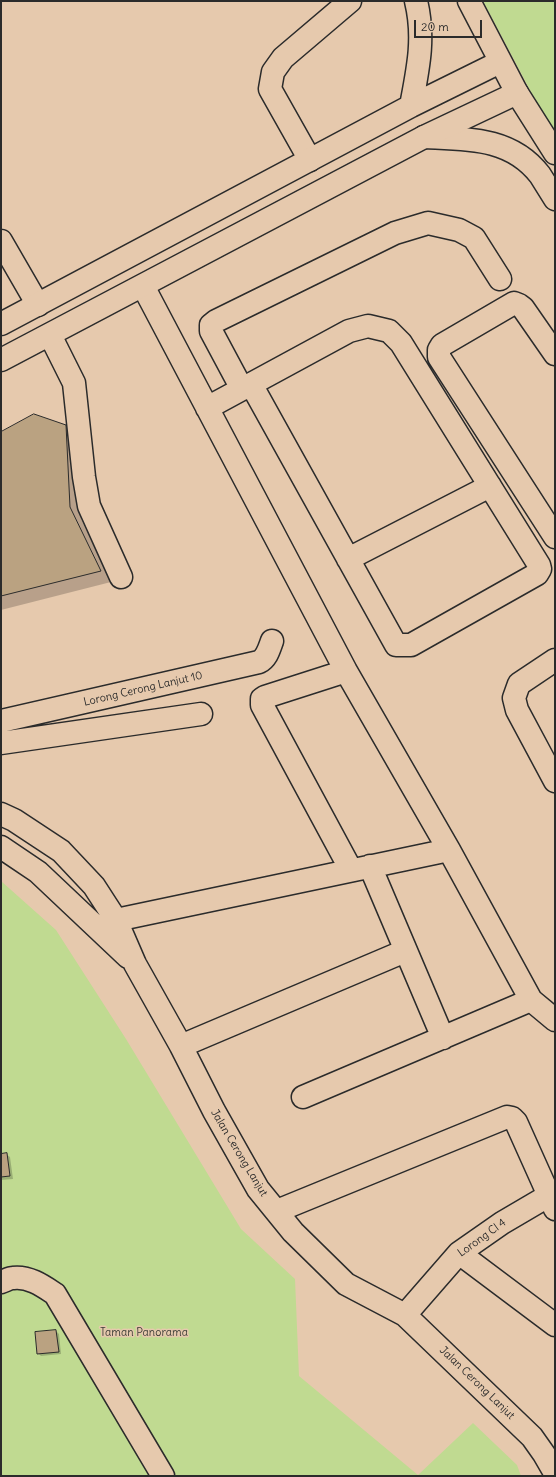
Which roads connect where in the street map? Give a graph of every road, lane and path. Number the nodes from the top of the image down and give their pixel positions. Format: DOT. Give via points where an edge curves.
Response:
graph roads {
  1 [pos="350,1"];
  2 [pos="416,1"];
  3 [pos="469,1"];
  4 [pos="500,62"];
  5 [pos="518,93"];
  6 [pos="411,106"];
  7 [pos="424,137"];
  8 [pos="555,153"];
  9 [pos="310,160"];
  10 [pos="555,199"];
  11 [pos="1,241"];
  12 [pos="500,279"];
  13 [pos="142,286"];
  14 [pos="38,305"];
  15 [pos="1,324"];
  16 [pos="50,335"];
  17 [pos="555,354"];
  18 [pos="1,360"];
  19 [pos="247,386"];
  20 [pos="207,408"];
  21 [pos="490,486"];
  22 [pos="555,537"];
  23 [pos="348,559"];
  24 [pos="121,577"];
  25 [pos="272,641"];
  26 [pos="555,660"];
  27 [pos="346,671"];
  28 [pos="201,714"];
  29 [pos="1,721"];
  30 [pos="1,743"];
  31 [pos="555,781"];
  32 [pos="1,814"];
  33 [pos="1,847"];
  34 [pos="448,850"];
  35 [pos="360,868"];
  36 [pos="116,920"];
  37 [pos="406,951"];
  38 [pos="135,964"];
  39 [pos="531,1000"];
  40 [pos="555,1020"];
  41 [pos="443,1038"];
  42 [pos="181,1046"];
  43 [pos="303,1097"];
  44 [pos="553,1199"];
  45 [pos="277,1211"];
  46 [pos="459,1252"];
  47 [pos="1,1282"];
  48 [pos="406,1315"];
  49 [pos="555,1325"];
  50 [pos="555,1473"];
  51 [pos="163,1476"];
  1 -- 9 [label="street" via="283,58 273,72 270,89"];
  2 -- 6 [label="street" via="420,17 421,46"];
  3 -- 4 [label="street"];
  4 -- 5 [label="street"];
  4 -- 6 [label="street"];
  5 -- 7 [label="street"];
  5 -- 8 [label="street"];
  6 -- 9 [label="street"];
  7 -- 10 [label="street" via="471,139 509,150 540,175"];
  7 -- 13 [label="street"];
  9 -- 14 [label="street"];
  11 -- 14 [label="street"];
  12 -- 19 [label="street" via="474,238 459,230 428,223 395,233 212,325 212,331"];
  13 -- 16 [label="street"];
  13 -- 20 [label="street"];
  14 -- 15 [label="street"];
  16 -- 18 [label="street"];
  16 -- 24 [label="street" via="74,383 89,506"];
  17 -- 22 [label="street" via="523,308 514,303 442,345 439,350 439,357"];
  19 -- 20 [label="street"];
  19 -- 21 [label="street" via="349,331 368,326 389,331 401,343"];
  19 -- 23 [label="street"];
  20 -- 27 [label="street"];
  21 -- 23 [label="street"];
  21 -- 23 [label="street" via="540,569 537,574 411,645 396,645"];
  25 -- 29 [label="street, Lorong Cerong Lanjut 10" via="267,654 259,662"];
  26 -- 31 [label="street" via="519,684 514,698 517,710"];
  27 -- 34 [label="street"];
  27 -- 35 [label="street" via="265,697 262,705"];
  28 -- 30 [label="street"];
  32 -- 36 [label="street, Jalan Cerong Lanjut" via="60,851 94,886"];
  33 -- 38 [label="street, Jalan Cerong Lanjut" via="38,872"];
  34 -- 35 [label="street"];
  34 -- 39 [label="street"];
  35 -- 36 [label="street"];
  35 -- 37 [label="street"];
  36 -- 38 [label="street, Jalan Cerong Lanjut"];
  37 -- 41 [label="street"];
  37 -- 42 [label="street"];
  38 -- 42 [label="street, Jalan Cerong Lanjut"];
  39 -- 40 [label="street"];
  39 -- 41 [label="street"];
  41 -- 43 [label="street"];
  42 -- 45 [label="street, Jalan Cerong Lanjut" via="258,1189"];
  44 -- 45 [label="street" via="516,1122 507,1117"];
  44 -- 46 [label="street, Lorong Cl 4" via="502,1223"];
  45 -- 48 [label="street, Jalan Cerong Lanjut" via="293,1232 346,1284"];
  46 -- 48 [label="street, Lorong Cl 4"];
  46 -- 49 [label="street"];
  47 -- 51 [label="street" via="13,1278 29,1280 38,1282 55,1294"];
  48 -- 50 [label="street, Jalan Cerong Lanjut" via="532,1438"];
}
